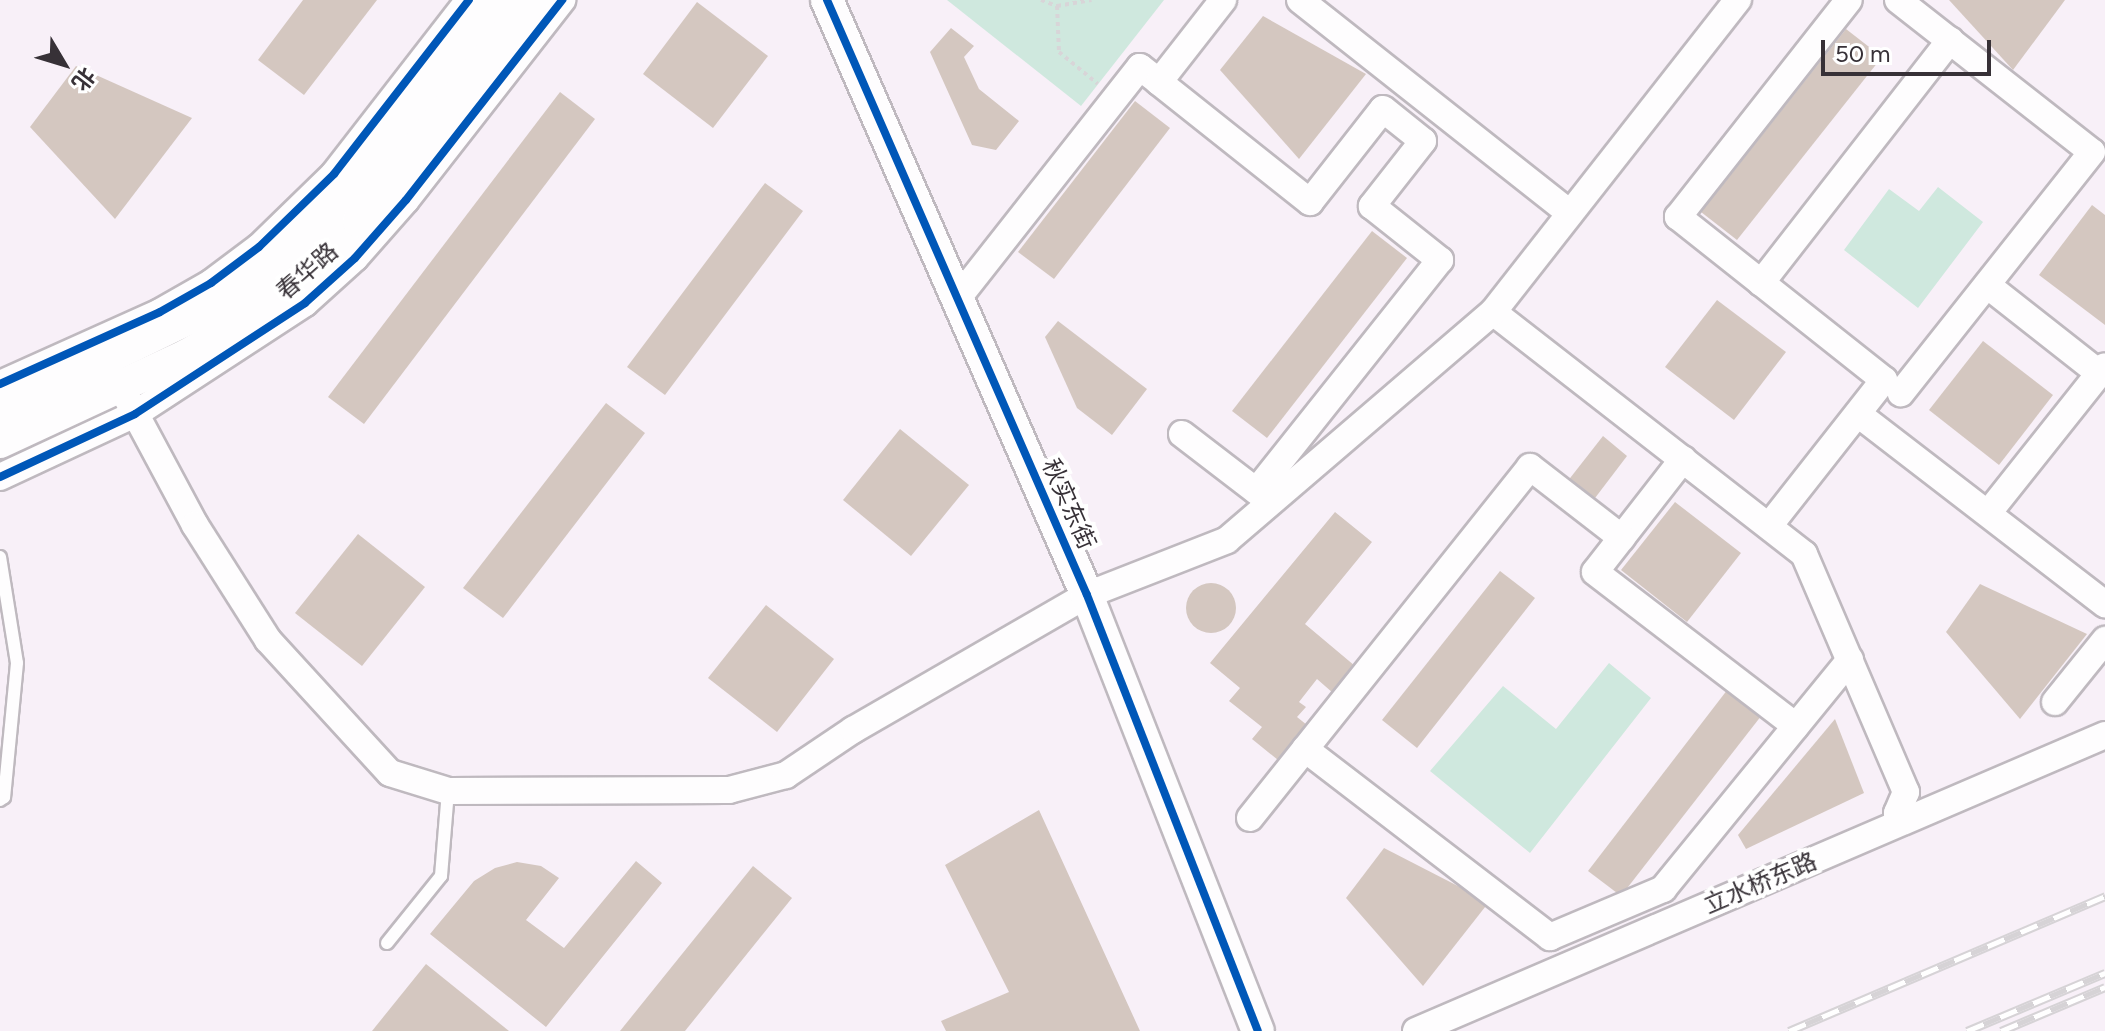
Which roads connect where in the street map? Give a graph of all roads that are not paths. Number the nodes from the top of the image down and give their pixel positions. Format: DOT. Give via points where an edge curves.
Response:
graph roads {
  1 [pos="469,0"];
  2 [pos="497,0"];
  3 [pos="532,0"];
  4 [pos="562,0"];
  5 [pos="827,0"];
  6 [pos="1223,0"];
  7 [pos="1300,0"];
  8 [pos="1738,0"];
  9 [pos="1849,0"];
  10 [pos="1898,0"];
  11 [pos="1950,40"];
  12 [pos="1159,82"];
  13 [pos="1570,213"];
  14 [pos="1761,283"];
  15 [pos="1987,285"];
  16 [pos="958,298"];
  17 [pos="1493,312"];
  18 [pos="2102,370"];
  19 [pos="0,384"];
  20 [pos="1892,387"];
  21 [pos="128,401"];
  22 [pos="0,410"];
  23 [pos="1866,420"];
  24 [pos="1182,434"];
  25 [pos="0,442"];
  26 [pos="1683,459"];
  27 [pos="0,477"];
  28 [pos="1264,497"];
  29 [pos="1989,512"];
  30 [pos="1769,526"];
  31 [pos="1622,538"];
  32 [pos="0,557"];
  33 [pos="1087,595"];
  34 [pos="2105,604"];
  35 [pos="2105,640"];
  36 [pos="1850,660"];
  37 [pos="2055,702"];
  38 [pos="1796,726"];
  39 [pos="2105,735"];
  40 [pos="1305,749"];
  41 [pos="448,791"];
  42 [pos="0,800"];
  43 [pos="1250,818"];
  44 [pos="1902,822"];
  45 [pos="387,943"];
  46 [pos="1258,1031"];
  47 [pos="1416,1031"];
  1 -- 19 [label="street" via="334,174 259,247 160,312"];
  2 -- 22 [label="street, 春华路" via="334,206 270,266 216,305"];
  3 -- 21 [label="street, 春华路" via="359,221 325,256 287,289"];
  4 -- 21 [label="street" via="355,258 305,303"];
  5 -- 16 [label="street, 秋实东街"];
  6 -- 12 [label="street"];
  7 -- 13 [label="street"];
  8 -- 13 [label="street"];
  9 -- 14 [label="street" via="1678,217"];
  10 -- 11 [label="street"];
  11 -- 14 [label="street"];
  11 -- 15 [label="street" via="2092,152"];
  12 -- 16 [label="street" via="1140,67"];
  12 -- 28 [label="street" via="1310,202 1383,109 1423,141 1372,206 1440,260"];
  13 -- 17 [label="street"];
  14 -- 20 [label="street"];
  15 -- 18 [label="street"];
  15 -- 20 [label="street"];
  16 -- 33 [label="street, 秋实东街"];
  17 -- 26 [label="street"];
  17 -- 28 [label="street"];
  18 -- 29 [label="street"];
  20 -- 23 [label="street"];
  21 -- 25 [label="street, 春华路"];
  21 -- 27 [label="street"];
  21 -- 41 [label="street" via="195,525 268,640 390,773"];
  23 -- 29 [label="street"];
  23 -- 30 [label="street"];
  24 -- 28 [label="street"];
  26 -- 30 [label="street"];
  26 -- 31 [label="street"];
  28 -- 33 [label="street" via="1227,540"];
  29 -- 34 [label="street"];
  30 -- 36 [label="street" via="1804,554"];
  31 -- 38 [label="street" via="1595,572"];
  31 -- 40 [label="street" via="1530,467"];
  32 -- 42 [label="lane" via="17,663"];
  33 -- 41 [label="street" via="853,730 786,775 729,790"];
  33 -- 46 [label="street, 秋实东街"];
  35 -- 37 [label="street"];
  36 -- 38 [label="street"];
  36 -- 44 [label="street" via="1906,792 1897,813"];
  38 -- 40 [label="street" via="1663,889 1550,937"];
  39 -- 44 [label="street, 立水桥东路"];
  40 -- 43 [label="street"];
  41 -- 45 [label="lane" via="441,876"];
  44 -- 47 [label="street, 立水桥东路"];
}
